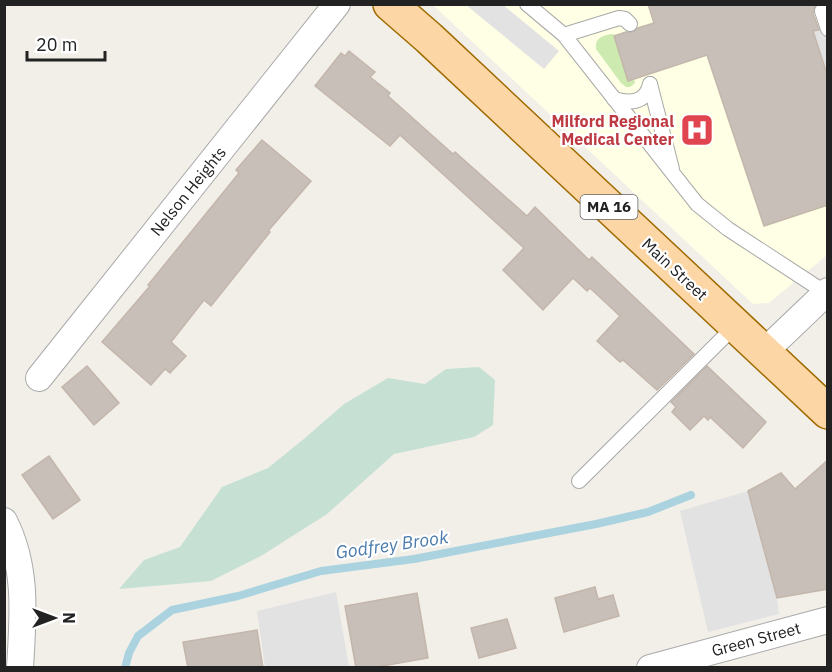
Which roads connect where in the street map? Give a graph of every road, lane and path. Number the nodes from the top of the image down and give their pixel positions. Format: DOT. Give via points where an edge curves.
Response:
graph roads {
  1 [pos="337,4"];
  2 [pos="390,4"];
  3 [pos="527,4"];
  4 [pos="828,9"];
  5 [pos="630,24"];
  6 [pos="828,29"];
  7 [pos="564,35"];
  8 [pos="614,99"];
  9 [pos="674,177"];
  10 [pos="827,292"];
  11 [pos="735,326"];
  12 [pos="764,352"];
  13 [pos="39,378"];
  14 [pos="828,412"];
  15 [pos="579,481"];
  16 [pos="4,521"];
  17 [pos="828,620"];
  18 [pos="20,668"];
  19 [pos="650,668"];
  1 -- 13 [label="street, Nelson Heights"];
  2 -- 11 [label="main road, Main Street / MA 16"];
  3 -- 7 [label="lane"];
  4 -- 6 [label="lane" via="822,11"];
  5 -- 7 [label="lane" via="619,18"];
  7 -- 8 [label="lane"];
  8 -- 9 [label="lane"];
  8 -- 9 [label="lane" via="638,100 645,96 650,84"];
  9 -- 10 [label="lane" via="697,204 728,229"];
  10 -- 12 [label="street"];
  11 -- 12 [label="main road, Main Street / MA 16"];
  11 -- 15 [label="lane"];
  12 -- 14 [label="main road, Main Street / MA 16"];
  16 -- 18 [label="street" via="22,578"];
  17 -- 19 [label="street, Green Street"];
}
